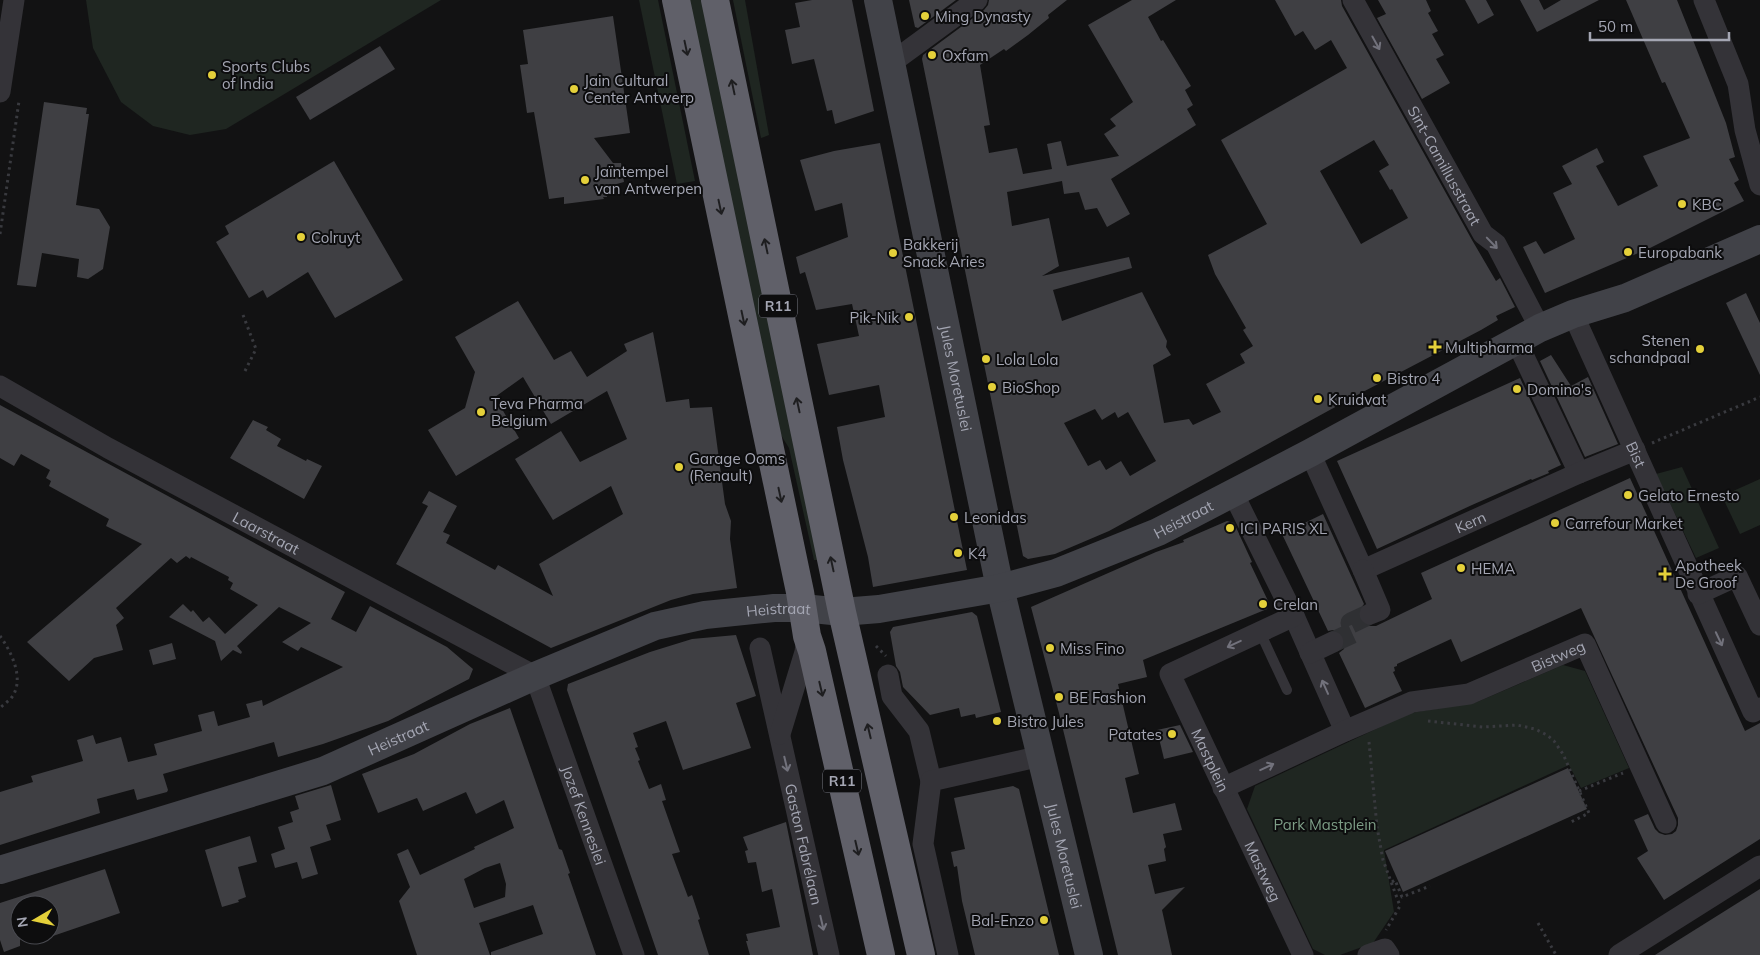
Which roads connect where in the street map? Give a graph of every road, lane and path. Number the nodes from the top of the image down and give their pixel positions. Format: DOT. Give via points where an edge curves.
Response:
graph roads {
  1 [pos="14,0"];
  2 [pos="676,0"];
  3 [pos="715,0"];
  4 [pos="878,0"];
  5 [pos="977,0"];
  6 [pos="1353,0"];
  7 [pos="1704,0"];
  8 [pos="891,63"];
  9 [pos="10,94"];
  10 [pos="1760,185"];
  11 [pos="0,234"];
  12 [pos="1760,239"];
  13 [pos="1573,314"];
  14 [pos="243,315"];
  15 [pos="1540,328"];
  16 [pos="1516,340"];
  17 [pos="244,373"];
  18 [pos="0,386"];
  19 [pos="1760,397"];
  20 [pos="1635,450"];
  21 [pos="1310,453"];
  22 [pos="1579,473"];
  23 [pos="1233,493"];
  24 [pos="1363,570"];
  25 [pos="1000,588"];
  26 [pos="1698,594"];
  27 [pos="803,608"];
  28 [pos="842,612"];
  29 [pos="1370,614"];
  30 [pos="1294,616"];
  31 [pos="1760,625"];
  32 [pos="1260,632"];
  33 [pos="0,636"];
  34 [pos="807,636"];
  35 [pos="1333,642"];
  36 [pos="760,648"];
  37 [pos="1310,653"];
  38 [pos="888,675"];
  39 [pos="535,676"];
  40 [pos="1287,690"];
  41 [pos="0,708"];
  42 [pos="1760,708"];
  43 [pos="1420,722"];
  44 [pos="1346,731"];
  45 [pos="780,734"];
  46 [pos="1376,738"];
  47 [pos="1041,756"];
  48 [pos="1640,766"];
  49 [pos="931,781"];
  50 [pos="1223,788"];
  51 [pos="1580,791"];
  52 [pos="1569,823"];
  53 [pos="1666,823"];
  54 [pos="1760,866"];
  55 [pos="0,870"];
  56 [pos="1392,882"];
  57 [pos="1430,886"];
  58 [pos="1538,923"];
  59 [pos="1381,953"];
  60 [pos="634,955"];
  61 [pos="829,955"];
  62 [pos="881,955"];
  63 [pos="921,955"];
  64 [pos="948,955"];
  65 [pos="1089,955"];
  66 [pos="1303,955"];
  67 [pos="1556,955"];
  68 [pos="1619,955"];
  1 -- 9 [label="street"];
  2 -- 27 [label="highway, R11, one-way"];
  28 -- 3 [label="highway, R11, one-way"];
  4 -- 8 [label="street, Jules Moretuslei"];
  5 -- 8 [label="street"];
  6 -- 15 [label="street, Sint-Camillusstraat, one-way" via="1482,234 1496,244"];
  7 -- 10 [label="street" via="1738,84 1745,130"];
  8 -- 25 [label="street, Jules Moretuslei"];
  9 -- 11 [label="path"];
  12 -- 13 [label="street" via="1625,298"];
  13 -- 15 [label="street"];
  13 -- 20 [label="street, Bist"];
  14 -- 17 [label="path" via="256,348"];
  15 -- 16 [label="street, Heistraat"];
  16 -- 21 [label="street, Heistraat"];
  16 -- 22 [label="street"];
  18 -- 39 [label="street, Laarstraat" via="108,448"];
  19 -- 20 [label="path"];
  20 -- 22 [label="street, Kern"];
  20 -- 26 [label="street, Bist"];
  21 -- 23 [label="street, Heistraat"];
  21 -- 24 [label="street"];
  22 -- 24 [label="street, Kern"];
  23 -- 25 [label="street, Heistraat" via="1158,532 1056,573"];
  23 -- 30 [label="street"];
  24 -- 29 [label="street" via="1380,610"];
  25 -- 28 [label="street, Heistraat" via="879,609"];
  25 -- 47 [label="street, Jules Moretuslei"];
  26 -- 31 [label="street" via="1737,576"];
  26 -- 42 [label="street, Bist, one-way" via="1753,712"];
  27 -- 28 [label="street, Heistraat"];
  27 -- 34 [label="highway, R11"];
  27 -- 39 [label="street, Heistraat" via="705,615 655,626"];
  63 -- 28 [label="highway, R11, one-way"];
  30 -- 32 [label="street, Mastplein"];
  30 -- 37 [label="street"];
  32 -- 40 [label="lane"];
  32 -- 50 [label="street, Mastplein, one-way" via="1170,674"];
  33 -- 41 [label="path" via="18,676 13,695"];
  34 -- 45 [label="street, Gaston Fabrélaan"];
  34 -- 62 [label="highway, R11, one-way"];
  35 -- 37 [label="street"];
  36 -- 45 [label="street, Gaston Fabrélaan"];
  44 -- 37 [label="street, one-way"];
  38 -- 49 [label="street" via="892,696 920,731"];
  39 -- 55 [label="street, Heistraat" via="323,771"];
  39 -- 60 [label="street, Jozef Kenneslei"];
  43 -- 51 [label="path" via="1483,728 1517,725 1535,729 1554,741"];
  44 -- 48 [label="street, Bistweg" via="1412,702 1469,694 1584,644"];
  50 -- 44 [label="street, Mastplein, one-way"];
  45 -- 61 [label="street, Gaston Fabrélaan, one-way"];
  46 -- 56 [label="path" via="1369,742 1377,827 1383,860"];
  47 -- 49 [label="street"];
  47 -- 65 [label="street, Jules Moretuslei"];
  48 -- 51 [label="path"];
  48 -- 53 [label="street, Bistweg"];
  49 -- 64 [label="street" via="923,844"];
  50 -- 66 [label="street, Mastweg"];
  51 -- 52 [label="path" via="1589,813"];
  54 -- 68 [label="street"];
  56 -- 57 [label="path" via="1395,880 1402,897"];
  56 -- 59 [label="path" via="1400,906 1381,938"];
  58 -- 67 [label="path"];
}
